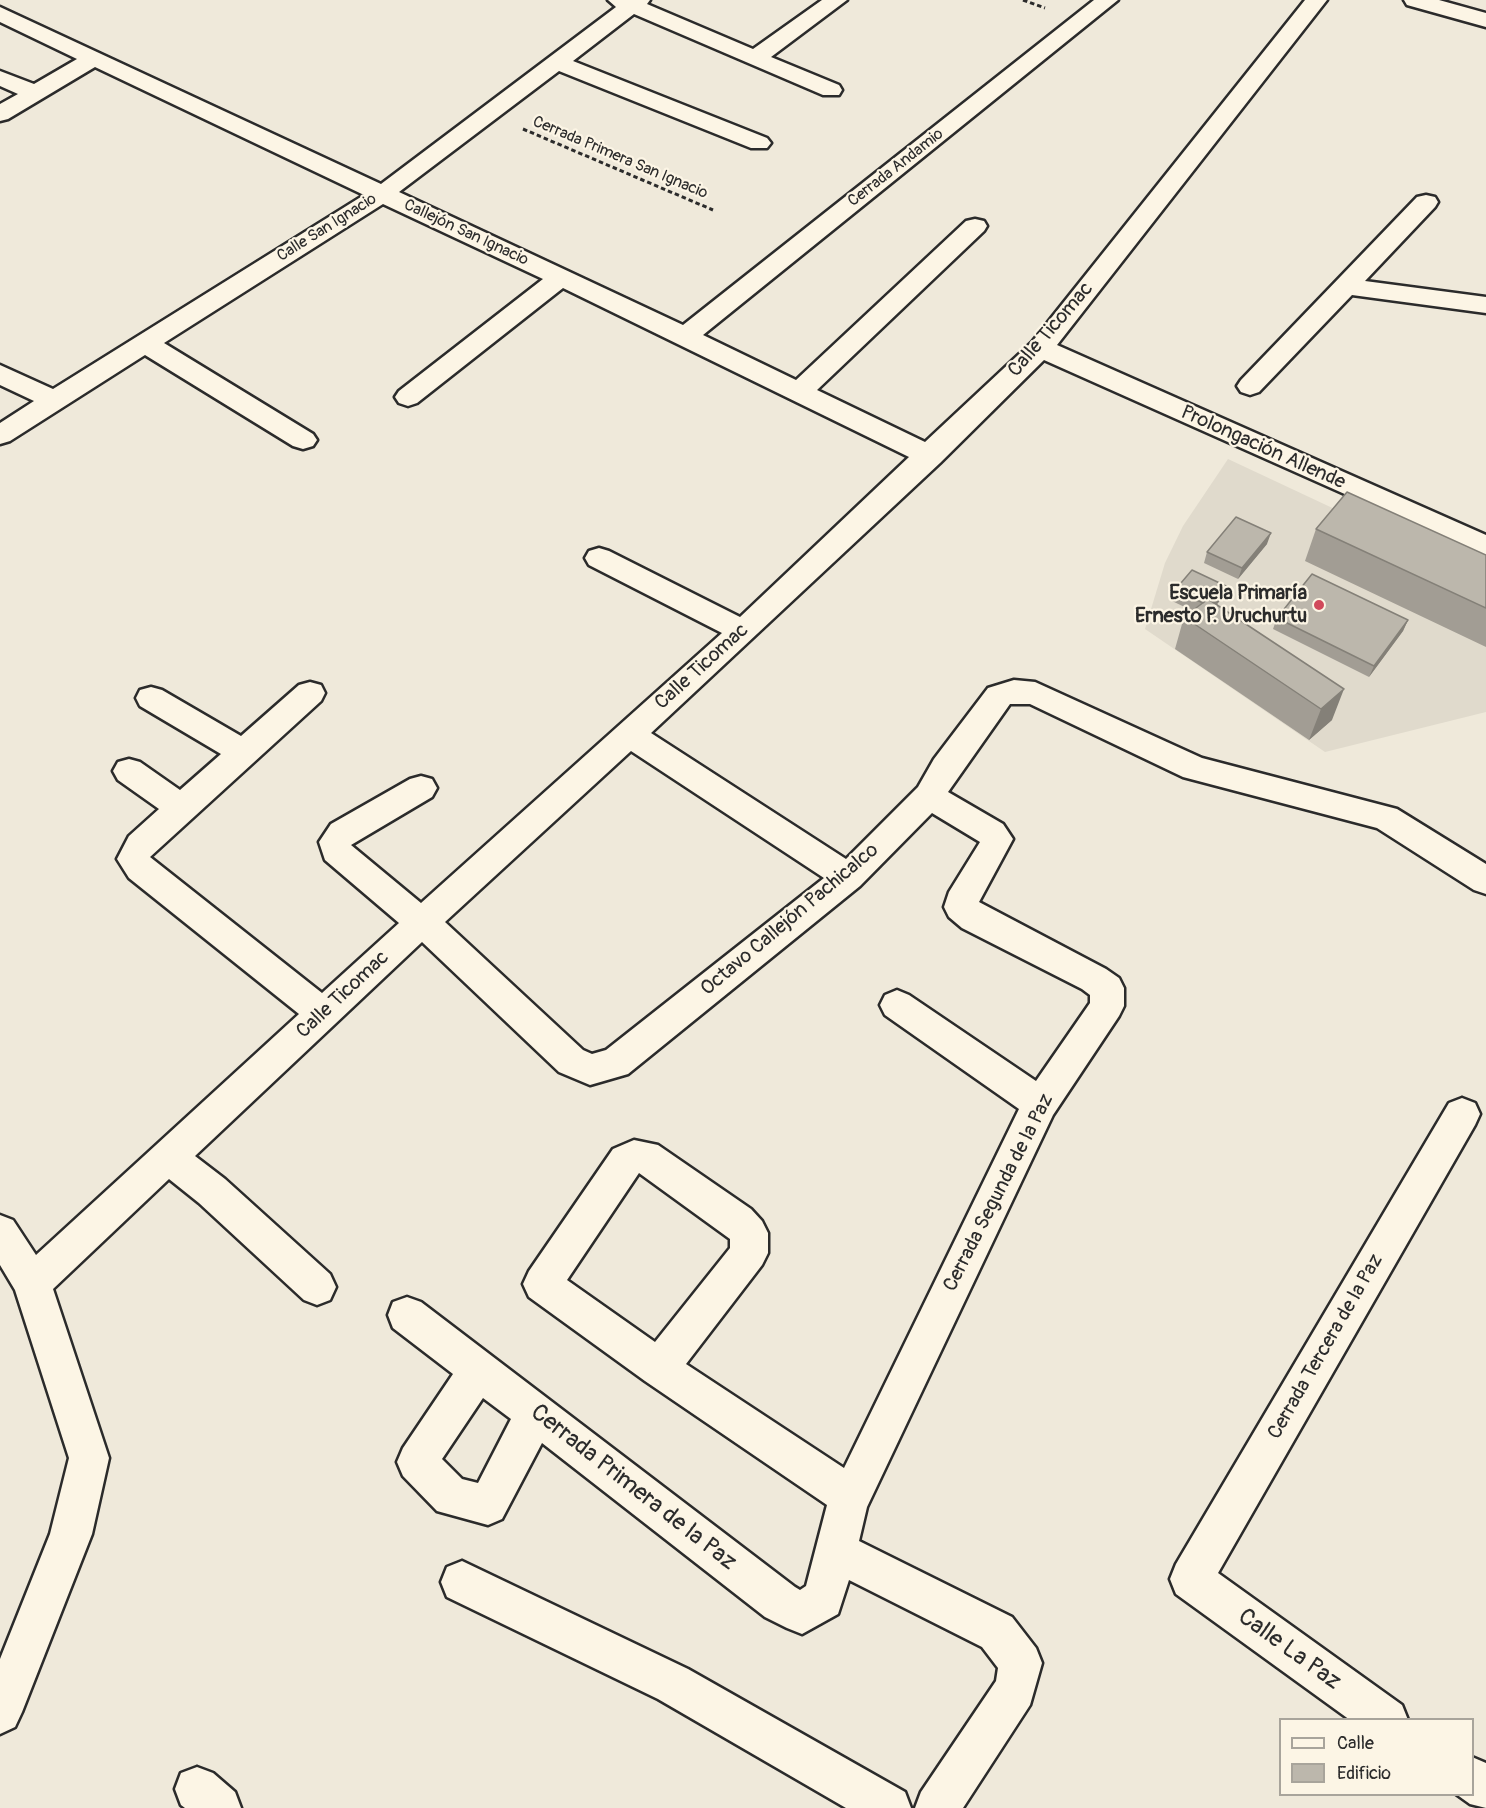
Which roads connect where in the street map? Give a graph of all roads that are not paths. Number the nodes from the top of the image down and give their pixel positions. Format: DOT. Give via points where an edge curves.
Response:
graph roads {
  1 [pos="6,0"];
  2 [pos="836,0"];
  3 [pos="1107,0"];
  4 [pos="1316,0"];
  5 [pos="1415,0"];
  6 [pos="1481,0"];
  7 [pos="1486,1"];
  8 [pos="630,2"];
  9 [pos="0,3"];
  10 [pos="0,14"];
  11 [pos="1486,20"];
  12 [pos="756,57"];
  13 [pos="94,58"];
  14 [pos="556,62"];
  15 [pos="0,78"];
  16 [pos="831,90"];
  17 [pos="35,93"];
  18 [pos="0,114"];
  19 [pos="759,143"];
  20 [pos="382,194"];
  21 [pos="1426,202"];
  22 [pos="975,226"];
  23 [pos="561,277"];
  24 [pos="1346,286"];
  25 [pos="1486,305"];
  26 [pos="685,336"];
  27 [pos="144,343"];
  28 [pos="1041,348"];
  29 [pos="0,374"];
  30 [pos="1250,386"];
  31 [pos="799,392"];
  32 [pos="408,398"];
  33 [pos="53,400"];
  34 [pos="0,435"];
  35 [pos="303,440"];
  36 [pos="930,456"];
  37 [pos="1486,547"];
  38 [pos="599,558"];
  39 [pos="743,631"];
  40 [pos="310,693"];
  41 [pos="151,698"];
  42 [pos="628,733"];
  43 [pos="244,753"];
  44 [pos="129,771"];
  45 [pos="421,788"];
  46 [pos="929,796"];
  47 [pos="183,809"];
  48 [pos="848,877"];
  49 [pos="1486,881"];
  50 [pos="421,923"];
  51 [pos="897,1005"];
  52 [pos="323,1013"];
  53 [pos="1040,1104"];
  54 [pos="1462,1114"];
  55 [pos="170,1158"];
  56 [pos="0,1232"];
  57 [pos="32,1283"];
  58 [pos="317,1287"];
  59 [pos="407,1315"];
  60 [pos="659,1368"];
  61 [pos="479,1370"];
  62 [pos="536,1413"];
  63 [pos="848,1503"];
  64 [pos="834,1551"];
  65 [pos="1191,1579"];
  66 [pos="462,1582"];
  67 [pos="0,1712"];
  68 [pos="1386,1718"];
  69 [pos="889,1808"];
  70 [pos="937,1808"];
  1 -- 9 [label="street"];
  2 -- 12 [label="street"];
  3 -- 26 [label="street, Cerrada Andamio"];
  4 -- 28 [label="street, Calle Ticomac"];
  5 -- 11 [label="street"];
  6 -- 7 [label="street"];
  8 -- 12 [label="street"];
  8 -- 14 [label="street, Calle San Ignacio"];
  10 -- 13 [label="street, Callejón San Ignacio"];
  12 -- 16 [label="street"];
  13 -- 17 [label="street"];
  13 -- 20 [label="street, Callejón San Ignacio"];
  14 -- 19 [label="street"];
  14 -- 20 [label="street, Calle San Ignacio"];
  15 -- 17 [label="street"];
  17 -- 18 [label="street"];
  20 -- 23 [label="street, Callejón San Ignacio"];
  20 -- 27 [label="street, Calle San Ignacio"];
  21 -- 24 [label="street"];
  22 -- 31 [label="street"];
  23 -- 26 [label="street, Callejón San Ignacio"];
  23 -- 32 [label="street"];
  24 -- 25 [label="street"];
  24 -- 30 [label="street"];
  26 -- 31 [label="street, Callejón San Ignacio"];
  27 -- 33 [label="street, Calle San Ignacio"];
  27 -- 35 [label="street"];
  28 -- 36 [label="street, Calle Ticomac"];
  28 -- 37 [label="street, Prolongación Allende"];
  29 -- 33 [label="street"];
  31 -- 36 [label="street, Callejón San Ignacio"];
  33 -- 34 [label="street, Calle San Ignacio"];
  36 -- 39 [label="street, Calle Ticomac"];
  38 -- 39 [label="street"];
  39 -- 42 [label="street, Calle Ticomac"];
  40 -- 43 [label="street"];
  41 -- 43 [label="street"];
  42 -- 48 [label="street"];
  42 -- 50 [label="street, Calle Ticomac"];
  43 -- 47 [label="street"];
  44 -- 47 [label="street"];
  45 -- 50 [label="street, Octavo Callejón Pachicalco" via="342,833 335,842 336,851"];
  46 -- 48 [label="street, Octavo Callejón Pachicalco"];
  46 -- 49 [label="street, Octavo Callejón Pachicalco" via="999,696 1014,691 1035,693 1194,768 1386,818"];
  46 -- 53 [label="street, Cerrada Segunda de la Paz" via="992,832 997,839 965,892 961,907 974,918 1107,988 1107,1006"];
  47 -- 52 [label="street" via="140,845 133,859"];
  48 -- 50 [label="street, Octavo Callejón Pachicalco" via="616,1063 590,1070 571,1061 455,950"];
  50 -- 52 [label="street, Calle Ticomac"];
  51 -- 53 [label="street"];
  52 -- 55 [label="street, Calle Ticomac"];
  53 -- 63 [label="street, Cerrada Segunda de la Paz"];
  54 -- 65 [label="street, Cerrada Tercera de la Paz"];
  55 -- 57 [label="street, Calle Ticomac"];
  55 -- 58 [label="street"];
  56 -- 57 [label="street"];
  57 -- 67 [label="street" via="89,1458 70,1534"];
  59 -- 61 [label="street, Cerrada Primera de la Paz"];
  60 -- 60 [label="street" via="542,1284 626,1161 634,1156 645,1157 738,1221 749,1233 749,1253"];
  60 -- 63 [label="street" via="834,1485"];
  61 -- 62 [label="street, Cerrada Primera de la Paz"];
  61 -- 62 [label="street" via="417,1462 451,1497 488,1505"];
  62 -- 64 [label="street, Cerrada Primera de la Paz" via="780,1602 802,1613 823,1599"];
  63 -- 64 [label="street, Cerrada Primera de la Paz"];
  64 -- 70 [label="street" via="997,1632 1021,1663 1015,1690"];
  65 -- 68 [label="street, Calle La Paz"];
  66 -- 69 [label="street" via="673,1684"];
}
